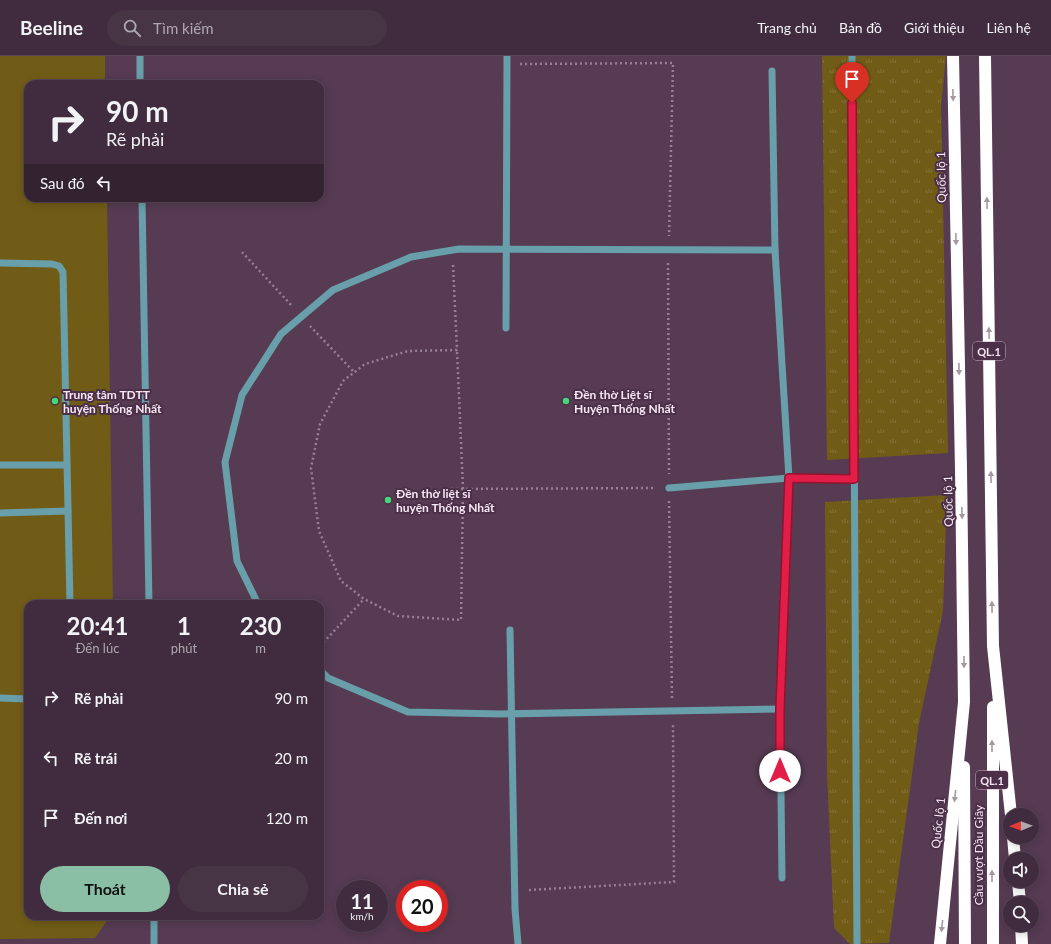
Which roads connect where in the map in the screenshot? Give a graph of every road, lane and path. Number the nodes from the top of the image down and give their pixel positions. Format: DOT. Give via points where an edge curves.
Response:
graph roads {
  1 [pos="140,56"];
  2 [pos="507,56"];
  3 [pos="852,56"];
  4 [pos="953,56"];
  5 [pos="985,56"];
  6 [pos="506,64"];
  7 [pos="772,71"];
  8 [pos="140,80"];
  9 [pos="142,202"];
  10 [pos="453,250"];
  11 [pos="506,250"];
  12 [pos="668,250"];
  13 [pos="775,250"];
  14 [pos="0,263"];
  15 [pos="506,328"];
  16 [pos="457,350"];
  17 [pos="0,465"];
  18 [pos="67,465"];
  19 [pos="789,478"];
  20 [pos="854,479"];
  21 [pos="462,488"];
  22 [pos="669,488"];
  23 [pos="450,489"];
  24 [pos="68,511"];
  25 [pos="0,513"];
  26 [pos="364,598"];
  27 [pos="70,600"];
  28 [pos="149,600"];
  29 [pos="256,600"];
  30 [pos="510,630"];
  31 [pos="324,642"];
  32 [pos="993,646"];
  33 [pos="324,674"];
  34 [pos="0,698"];
  35 [pos="24,699"];
  36 [pos="964,702"];
  37 [pos="780,709"];
  38 [pos="672,711"];
  39 [pos="513,714"];
  40 [pos="1010,808"];
  41 [pos="782,878"];
  42 [pos="514,890"];
  43 [pos="154,920"];
  44 [pos="1021,932"];
  45 [pos="154,944"];
  46 [pos="518,944"];
  47 [pos="857,944"];
  48 [pos="940,944"];
  49 [pos="965,944"];
  50 [pos="993,944"];
  51 [pos="1022,944"];
  1 -- 8 [label="street"];
  2 -- 6 [label="street"];
  3 -- 20 [label="street"];
  4 -- 36 [label="highway, Quốc lộ 1 / QL.1, one-way"];
  32 -- 5 [label="highway, QL.1, one-way"];
  6 -- 11 [label="street"];
  6 -- 12 [label="path" via="674,63"];
  7 -- 13 [label="street"];
  9 -- 28 [label="street"];
  10 -- 11 [label="street"];
  10 -- 16 [label="path"];
  10 -- 29 [label="street" via="411,258 333,290 281,334 242,395 225,462 237,561"];
  11 -- 12 [label="street"];
  11 -- 15 [label="street"];
  12 -- 13 [label="street"];
  12 -- 22 [label="path"];
  13 -- 19 [label="street"];
  14 -- 18 [label="street" via="52,264 59,266 63,272"];
  16 -- 21 [label="path"];
  16 -- 26 [label="path" via="408,351 365,364 343,381 320,424 311,468 319,531 341,581"];
  17 -- 18 [label="street"];
  18 -- 24 [label="street"];
  19 -- 20 [label="street"];
  19 -- 22 [label="street"];
  19 -- 37 [label="street"];
  20 -- 47 [label="street"];
  21 -- 22 [label="path"];
  21 -- 23 [label="path"];
  21 -- 26 [label="path" via="461,620 398,616"];
  22 -- 38 [label="path"];
  24 -- 25 [label="street"];
  24 -- 27 [label="street"];
  26 -- 31 [label="path"];
  30 -- 39 [label="street"];
  32 -- 40 [label="highway, QL.1"];
  50 -- 32 [label="highway, Cầu vượt Dầu Giây / QL.1, one-way"];
  33 -- 39 [label="street" via="408,712"];
  34 -- 35 [label="street"];
  36 -- 48 [label="highway, Quốc lộ 1 / QL.1, one-way"];
  36 -- 49 [label="highway, Cầu vượt Dầu Giây / QL.1"];
  37 -- 38 [label="street"];
  37 -- 41 [label="street"];
  38 -- 39 [label="street"];
  38 -- 42 [label="path" via="674,882"];
  39 -- 42 [label="street"];
  42 -- 46 [label="street"];
  43 -- 45 [label="street"];
  44 -- 51 [label="highway"];
}
